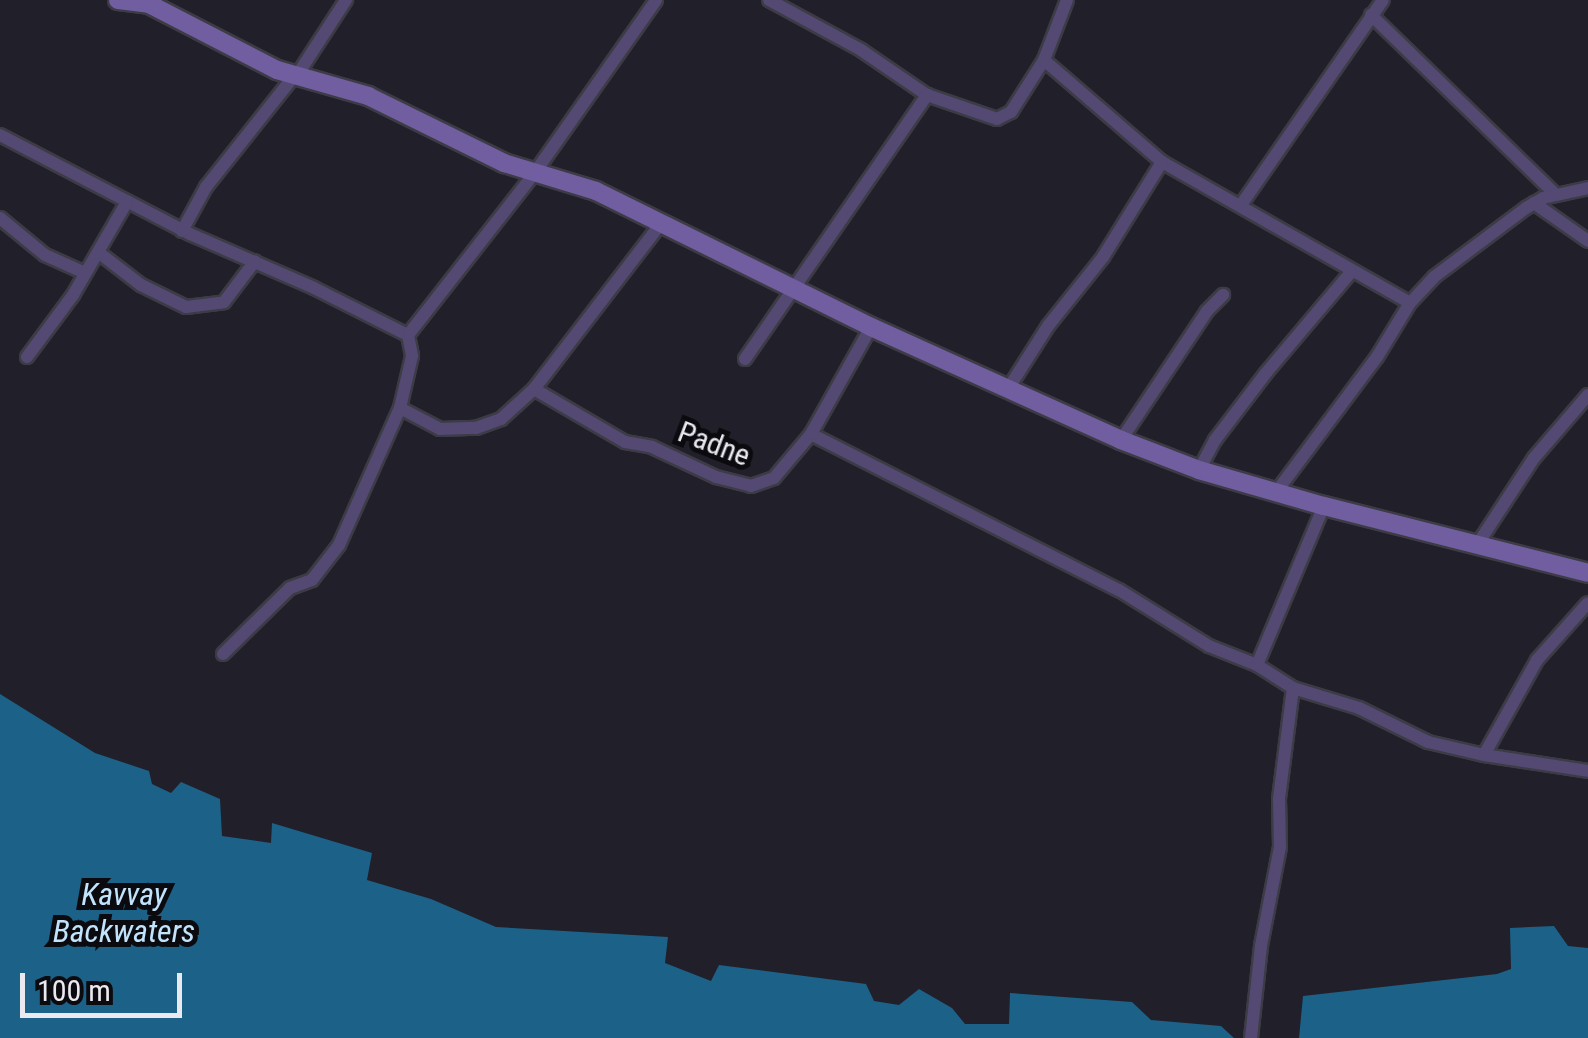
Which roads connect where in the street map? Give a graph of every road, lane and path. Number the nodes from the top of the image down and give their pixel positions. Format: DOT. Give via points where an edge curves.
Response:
graph roads {
  1 [pos="118,0"];
  2 [pos="346,0"];
  3 [pos="656,0"];
  4 [pos="770,0"];
  5 [pos="1067,0"];
  6 [pos="1384,0"];
  7 [pos="144,2"];
  8 [pos="1371,16"];
  9 [pos="1044,60"];
  10 [pos="295,76"];
  11 [pos="927,95"];
  12 [pos="0,135"];
  13 [pos="1162,162"];
  14 [pos="536,172"];
  15 [pos="1588,188"];
  16 [pos="1556,195"];
  17 [pos="127,202"];
  18 [pos="1534,203"];
  19 [pos="1241,205"];
  20 [pos="0,218"];
  21 [pos="662,222"];
  22 [pos="182,230"];
  23 [pos="1588,240"];
  24 [pos="98,252"];
  25 [pos="255,261"];
  26 [pos="1351,272"];
  27 [pos="84,274"];
  28 [pos="792,288"];
  29 [pos="1223,294"];
  30 [pos="1410,303"];
  31 [pos="872,327"];
  32 [pos="408,335"];
  33 [pos="27,356"];
  34 [pos="744,359"];
  35 [pos="534,389"];
  36 [pos="1008,389"];
  37 [pos="1588,396"];
  38 [pos="400,408"];
  39 [pos="811,434"];
  40 [pos="1121,440"];
  41 [pos="1199,470"];
  42 [pos="1278,491"];
  43 [pos="1324,506"];
  44 [pos="1479,542"];
  45 [pos="1588,573"];
  46 [pos="1588,602"];
  47 [pos="223,654"];
  48 [pos="1257,665"];
  49 [pos="1294,688"];
  50 [pos="1484,755"];
  51 [pos="1588,771"];
  52 [pos="1250,1038"];
  1 -- 7 [label="main road"];
  2 -- 10 [label="street"];
  3 -- 14 [label="street"];
  4 -- 11 [label="street"];
  5 -- 9 [label="street"];
  6 -- 8 [label="street"];
  7 -- 10 [label="main road"];
  8 -- 16 [label="street"];
  8 -- 19 [label="street"];
  9 -- 11 [label="street" via="1011,112 997,119"];
  9 -- 13 [label="street"];
  10 -- 14 [label="main road" via="368,96 504,164"];
  10 -- 22 [label="street" via="206,187"];
  11 -- 28 [label="street"];
  12 -- 17 [label="street"];
  13 -- 19 [label="street"];
  13 -- 36 [label="street"];
  14 -- 21 [label="main road"];
  14 -- 32 [label="street"];
  15 -- 16 [label="street"];
  16 -- 18 [label="street"];
  17 -- 22 [label="street"];
  17 -- 24 [label="street"];
  18 -- 23 [label="street"];
  18 -- 30 [label="street"];
  19 -- 26 [label="street"];
  20 -- 27 [label="street" via="45,255"];
  21 -- 28 [label="main road"];
  21 -- 35 [label="street"];
  22 -- 25 [label="street"];
  24 -- 25 [label="street" via="141,285 186,307 224,302"];
  24 -- 27 [label="street"];
  25 -- 32 [label="street"];
  26 -- 30 [label="street"];
  26 -- 41 [label="street" via="1214,440"];
  27 -- 33 [label="street"];
  28 -- 31 [label="main road"];
  28 -- 34 [label="street"];
  29 -- 40 [label="street"];
  30 -- 42 [label="street"];
  31 -- 36 [label="main road"];
  31 -- 39 [label="street, Padne"];
  32 -- 38 [label="street" via="412,356"];
  35 -- 38 [label="street" via="501,419 476,428 440,430"];
  35 -- 39 [label="street, Padne" via="625,442 751,486 774,478"];
  36 -- 40 [label="main road"];
  37 -- 44 [label="street" via="1534,458"];
  38 -- 47 [label="street" via="340,545 312,580 290,588"];
  39 -- 48 [label="street" via="1119,590 1209,646"];
  40 -- 41 [label="main road"];
  41 -- 42 [label="main road"];
  42 -- 43 [label="main road"];
  43 -- 44 [label="main road"];
  43 -- 48 [label="street"];
  44 -- 45 [label="main road"];
  46 -- 50 [label="street" via="1537,660"];
  48 -- 49 [label="street"];
  49 -- 50 [label="street" via="1359,708 1428,742"];
  49 -- 52 [label="street" via="1279,800 1280,847"];
  50 -- 51 [label="street"];
}
